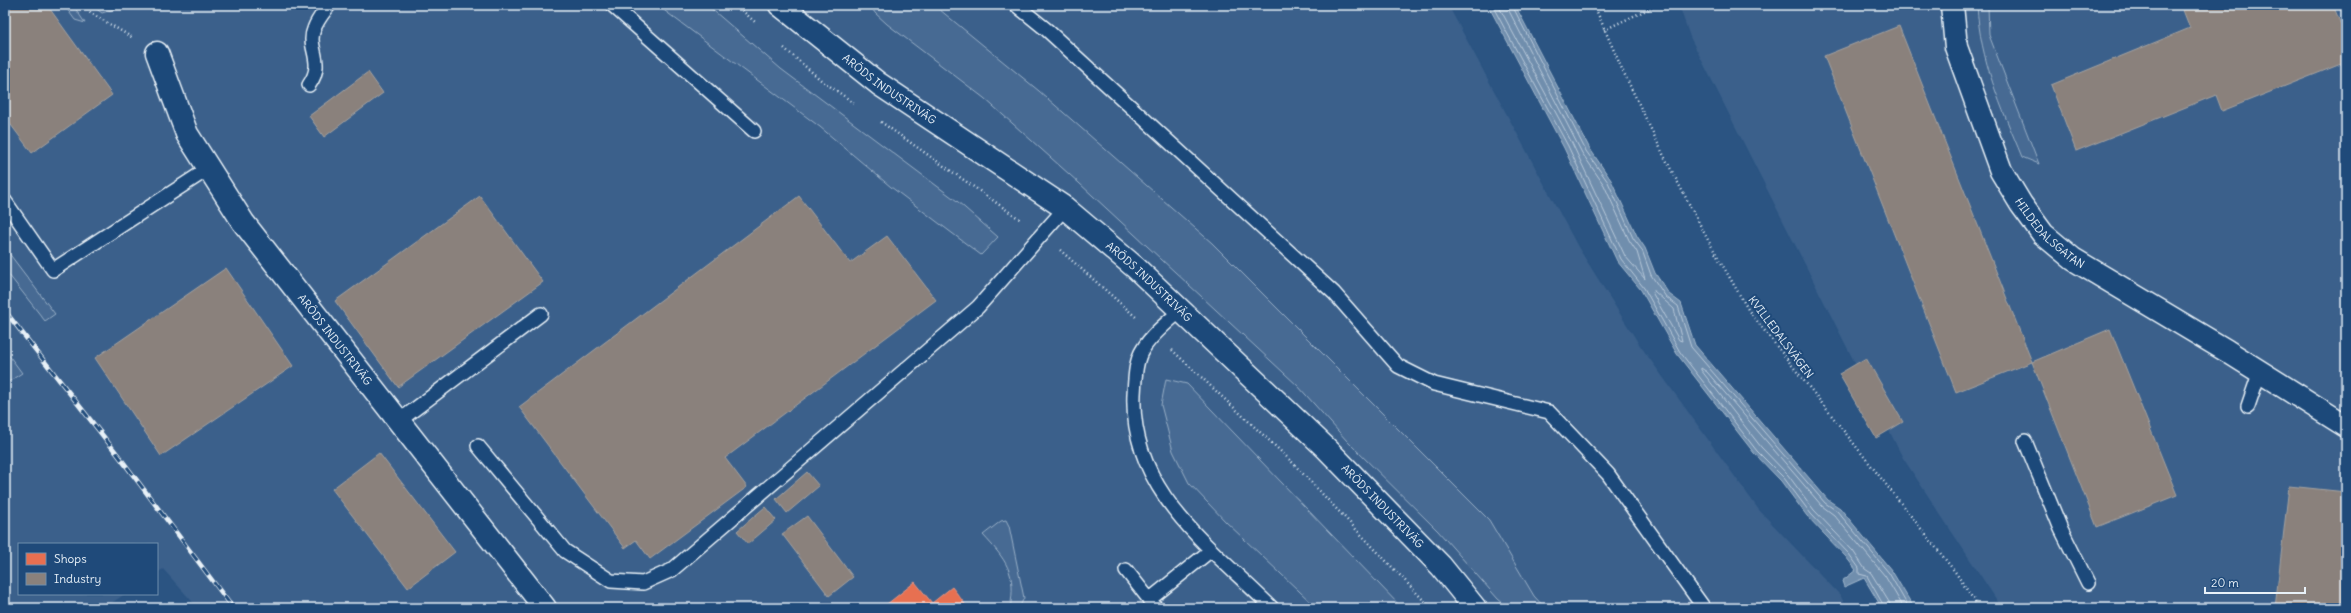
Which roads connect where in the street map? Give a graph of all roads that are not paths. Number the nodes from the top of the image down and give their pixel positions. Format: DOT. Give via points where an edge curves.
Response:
graph roads {
  1 [pos="329,5"];
  2 [pos="612,5"];
  3 [pos="1016,5"];
  4 [pos="1952,5"];
  5 [pos="788,7"];
  6 [pos="157,53"];
  7 [pos="309,85"];
  8 [pos="754,131"];
  9 [pos="208,169"];
  10 [pos="5,201"];
  11 [pos="1065,208"];
  12 [pos="1180,310"];
  13 [pos="541,314"];
  14 [pos="2260,371"];
  15 [pos="2248,406"];
  16 [pos="399,421"];
  17 [pos="2346,426"];
  18 [pos="2025,441"];
  19 [pos="478,446"];
  20 [pos="1210,551"];
  21 [pos="1126,570"];
  22 [pos="2088,583"];
  23 [pos="1153,604"];
  24 [pos="545,608"];
  25 [pos="1272,608"];
  26 [pos="1475,608"];
  27 [pos="1704,608"];
  1 -- 7 [label="lane" via="314,29 317,64 315,76"];
  2 -- 8 [label="lane"];
  3 -- 27 [label="lane" via="1048,30 1334,293 1398,366 1434,384 1549,412 1608,474"];
  4 -- 14 [label="street, HILDEDALSGATAN" via="1956,47 2001,171 2043,234 2072,260"];
  5 -- 11 [label="street, ARÖDS INDUSTRIVÄG" via="879,84"];
  6 -- 9 [label="street, ARÖDS INDUSTRIVÄG" via="187,134"];
  9 -- 10 [label="lane" via="53,270"];
  9 -- 16 [label="street, ARÖDS INDUSTRIVÄG" via="243,222"];
  11 -- 12 [label="street, ARÖDS INDUSTRIVÄG" via="1136,268"];
  11 -- 19 [label="lane" via="978,306 672,570 643,583 611,581 565,551"];
  12 -- 20 [label="lane" via="1142,350 1135,375 1133,418 1144,456 1157,485 1172,509"];
  12 -- 26 [label="street, ARÖDS INDUSTRIVÄG" via="1327,449 1441,566"];
  13 -- 16 [label="lane"];
  14 -- 15 [label="lane"];
  14 -- 17 [label="street, HILDEDALSGATAN"];
  16 -- 24 [label="street, ARÖDS INDUSTRIVÄG"];
  18 -- 22 [label="lane"];
  20 -- 23 [label="lane"];
  20 -- 25 [label="lane"];
  21 -- 23 [label="lane"];
}
